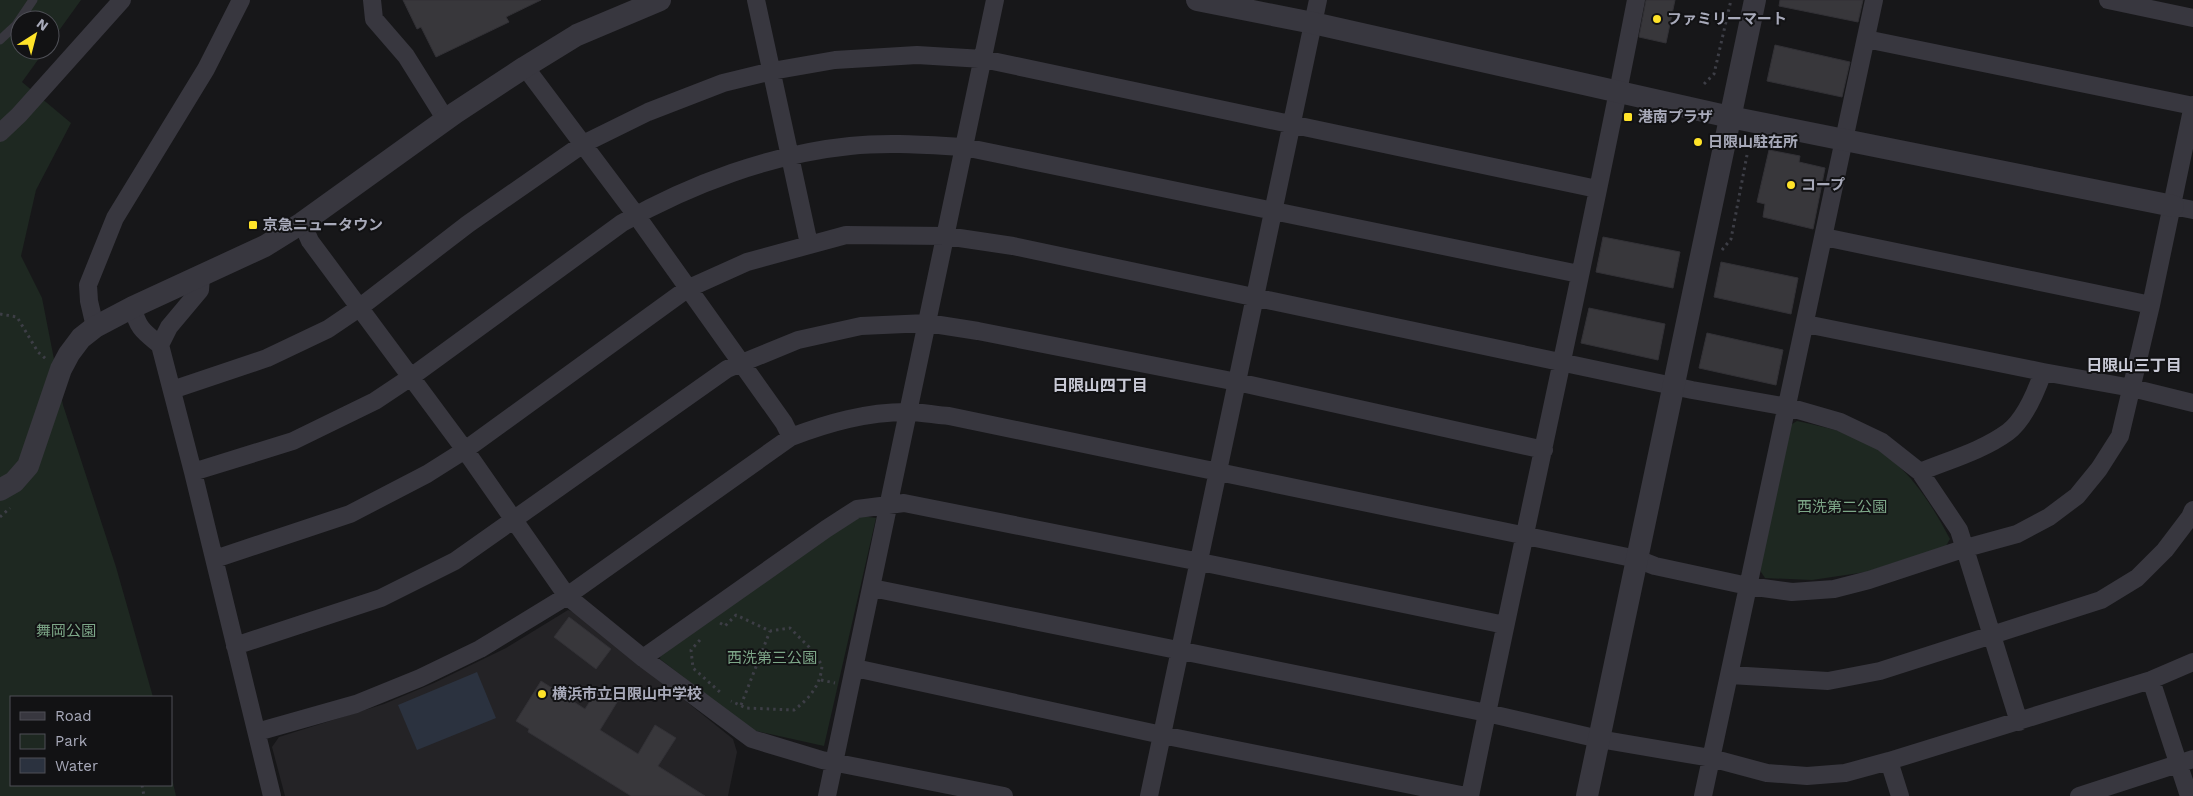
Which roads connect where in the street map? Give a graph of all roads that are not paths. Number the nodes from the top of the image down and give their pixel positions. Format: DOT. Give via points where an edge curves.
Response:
graph roads {
  1 [pos="33,0"];
  2 [pos="122,0"];
  3 [pos="241,0"];
  4 [pos="372,0"];
  5 [pos="660,0"];
  6 [pos="756,0"];
  7 [pos="995,0"];
  8 [pos="1197,0"];
  9 [pos="1318,0"];
  10 [pos="1636,0"];
  11 [pos="1755,0"];
  12 [pos="1874,0"];
  13 [pos="2108,0"];
  14 [pos="2193,18"];
  15 [pos="1313,23"];
  16 [pos="1866,39"];
  17 [pos="0,40"];
  18 [pos="983,60"];
  19 [pos="525,67"];
  20 [pos="772,71"];
  21 [pos="1618,91"];
  22 [pos="2193,106"];
  23 [pos="1730,117"];
  24 [pos="446,120"];
  25 [pos="1292,125"];
  26 [pos="0,133"];
  27 [pos="1844,140"];
  28 [pos="583,144"];
  29 [pos="964,147"];
  30 [pos="791,156"];
  31 [pos="1597,189"];
  32 [pos="2183,208"];
  33 [pos="1274,210"];
  34 [pos="636,215"];
  35 [pos="302,223"];
  36 [pos="946,236"];
  37 [pos="1824,237"];
  38 [pos="809,244"];
  39 [pos="1579,274"];
  40 [pos="201,277"];
  41 [pos="687,289"];
  42 [pos="1256,299"];
  43 [pos="2151,305"];
  44 [pos="133,307"];
  45 [pos="359,308"];
  46 [pos="927,322"];
  47 [pos="1806,324"];
  48 [pos="95,327"];
  49 [pos="160,345"];
  50 [pos="739,362"];
  51 [pos="1561,362"];
  52 [pos="2043,372"];
  53 [pos="411,377"];
  54 [pos="1237,382"];
  55 [pos="1674,386"];
  56 [pos="2132,388"];
  57 [pos="172,390"];
  58 [pos="2193,403"];
  59 [pos="1788,407"];
  60 [pos="908,412"];
  61 [pos="790,437"];
  62 [pos="466,450"];
  63 [pos="1544,450"];
  64 [pos="193,472"];
  65 [pos="1920,472"];
  66 [pos="1218,473"];
  67 [pos="0,490"];
  68 [pos="890,504"];
  69 [pos="2193,510"];
  70 [pos="515,521"];
  71 [pos="1526,537"];
  72 [pos="1966,548"];
  73 [pos="215,559"];
  74 [pos="1637,559"];
  75 [pos="1200,562"];
  76 [pos="1748,586"];
  77 [pos="872,588"];
  78 [pos="568,596"];
  79 [pos="1505,625"];
  80 [pos="1994,636"];
  81 [pos="235,646"];
  82 [pos="1181,650"];
  83 [pos="643,658"];
  84 [pos="2193,662"];
  85 [pos="856,668"];
  86 [pos="1730,675"];
  87 [pos="2151,680"];
  88 [pos="1487,713"];
  89 [pos="2019,722"];
  90 [pos="257,732"];
  91 [pos="1162,735"];
  92 [pos="1599,739"];
  93 [pos="1711,758"];
  94 [pos="1889,761"];
  95 [pos="2185,761"];
  96 [pos="834,762"];
  97 [pos="272,796"];
  98 [pos="827,796"];
  99 [pos="1004,796"];
  100 [pos="1150,796"];
  101 [pos="1466,796"];
  102 [pos="1470,796"];
  103 [pos="1587,796"];
  104 [pos="1703,796"];
  105 [pos="1900,796"];
  106 [pos="2079,796"];
  107 [pos="2189,796"];
  1 -- 17 [label="lane" via="16,25"];
  2 -- 26 [label="street"];
  3 -- 48 [label="street" via="206,69 115,218 88,285"];
  4 -- 24 [label="street" via="374,19 406,56"];
  5 -- 19 [label="street" via="576,35"];
  6 -- 20 [label="street"];
  7 -- 18 [label="street"];
  8 -- 15 [label="street"];
  9 -- 15 [label="street"];
  10 -- 21 [label="street"];
  11 -- 23 [label="street"];
  12 -- 16 [label="street"];
  13 -- 14 [label="street"];
  15 -- 21 [label="street"];
  15 -- 25 [label="street"];
  16 -- 22 [label="street"];
  16 -- 27 [label="street"];
  18 -- 20 [label="street" via="908,56 834,60"];
  18 -- 25 [label="street"];
  18 -- 29 [label="street"];
  19 -- 24 [label="street"];
  19 -- 28 [label="street"];
  20 -- 28 [label="street" via="723,83 648,112"];
  20 -- 30 [label="street"];
  21 -- 23 [label="street"];
  21 -- 31 [label="street"];
  22 -- 32 [label="street"];
  23 -- 27 [label="street"];
  23 -- 55 [label="street"];
  24 -- 35 [label="street"];
  25 -- 31 [label="street"];
  25 -- 33 [label="street"];
  27 -- 32 [label="street"];
  27 -- 37 [label="street"];
  28 -- 34 [label="street"];
  28 -- 45 [label="street" via="468,224"];
  29 -- 30 [label="street" via="911,143 858,146"];
  29 -- 33 [label="street"];
  29 -- 36 [label="street"];
  30 -- 34 [label="street" via="739,170"];
  30 -- 38 [label="street"];
  31 -- 39 [label="street"];
  32 -- 43 [label="street"];
  33 -- 39 [label="street"];
  33 -- 42 [label="street"];
  34 -- 41 [label="street"];
  34 -- 53 [label="street"];
  35 -- 40 [label="street" via="266,246"];
  35 -- 45 [label="street" via="310,241"];
  36 -- 38 [label="street" via="846,235"];
  36 -- 42 [label="street" via="1013,246"];
  36 -- 46 [label="street"];
  37 -- 43 [label="street"];
  37 -- 47 [label="street"];
  38 -- 41 [label="street" via="747,262"];
  39 -- 51 [label="street"];
  40 -- 44 [label="street"];
  40 -- 49 [label="street" via="200,290 169,327"];
  41 -- 50 [label="street"];
  41 -- 62 [label="street"];
  42 -- 51 [label="street"];
  42 -- 54 [label="street"];
  43 -- 56 [label="street"];
  44 -- 48 [label="street"];
  44 -- 49 [label="street" via="136,322"];
  45 -- 53 [label="street"];
  45 -- 57 [label="street" via="328,329 267,358"];
  46 -- 50 [label="street" via="861,326 798,340"];
  46 -- 54 [label="street"];
  46 -- 60 [label="street"];
  47 -- 52 [label="street"];
  47 -- 59 [label="street"];
  48 -- 67 [label="street" via="81,338 61,369 28,466 14,482"];
  49 -- 57 [label="street"];
  50 -- 61 [label="street" via="784,423"];
  50 -- 70 [label="street"];
  51 -- 55 [label="street"];
  51 -- 63 [label="street"];
  52 -- 56 [label="street"];
  52 -- 65 [label="street" via="2032,401 2009,431 1980,449"];
  53 -- 62 [label="street"];
  53 -- 64 [label="street" via="375,401 293,441"];
  54 -- 63 [label="street"];
  54 -- 66 [label="street"];
  55 -- 59 [label="street"];
  55 -- 74 [label="street"];
  56 -- 58 [label="street"];
  56 -- 72 [label="street" via="2120,436 2077,496 2049,517 2016,534"];
  57 -- 64 [label="street"];
  59 -- 65 [label="street" via="1840,422 1882,442"];
  59 -- 76 [label="street"];
  60 -- 61 [label="street" via="863,416"];
  60 -- 66 [label="street" via="949,416"];
  60 -- 68 [label="street"];
  61 -- 78 [label="street"];
  62 -- 70 [label="street"];
  62 -- 73 [label="street" via="350,514"];
  63 -- 71 [label="street"];
  64 -- 73 [label="street"];
  65 -- 72 [label="street" via="1959,530"];
  66 -- 71 [label="street"];
  66 -- 75 [label="street"];
  68 -- 75 [label="street" via="904,503"];
  68 -- 77 [label="street"];
  68 -- 83 [label="street" via="857,509"];
  69 -- 80 [label="street" via="2165,550 2137,578 2101,600"];
  70 -- 78 [label="street"];
  70 -- 81 [label="street" via="455,561 381,598"];
  71 -- 74 [label="street"];
  71 -- 79 [label="street"];
  72 -- 76 [label="street" via="1834,589 1792,592"];
  72 -- 80 [label="street"];
  73 -- 81 [label="street"];
  74 -- 76 [label="street" via="1655,566"];
  74 -- 92 [label="street"];
  75 -- 79 [label="street"];
  75 -- 82 [label="street"];
  76 -- 86 [label="street"];
  77 -- 82 [label="street"];
  77 -- 85 [label="street"];
  78 -- 83 [label="street"];
  78 -- 90 [label="street" via="480,649 420,678 356,704"];
  79 -- 88 [label="street"];
  80 -- 86 [label="street" via="1880,671 1828,681"];
  80 -- 89 [label="street"];
  81 -- 90 [label="street"];
  82 -- 88 [label="street"];
  82 -- 91 [label="street"];
  83 -- 96 [label="street" via="752,739"];
  84 -- 87 [label="street"];
  85 -- 91 [label="street"];
  85 -- 96 [label="street"];
  86 -- 93 [label="street"];
  87 -- 89 [label="street"];
  87 -- 95 [label="street"];
  88 -- 92 [label="street"];
  88 -- 102 [label="street"];
  89 -- 94 [label="street"];
  90 -- 97 [label="street"];
  91 -- 100 [label="street"];
  91 -- 101 [label="street"];
  92 -- 93 [label="street"];
  92 -- 103 [label="street"];
  93 -- 94 [label="street" via="1767,772 1807,776 1845,773"];
  93 -- 104 [label="street"];
  94 -- 105 [label="street"];
  95 -- 106 [label="street"];
  95 -- 107 [label="street"];
  96 -- 98 [label="street"];
  96 -- 99 [label="street"];
}
